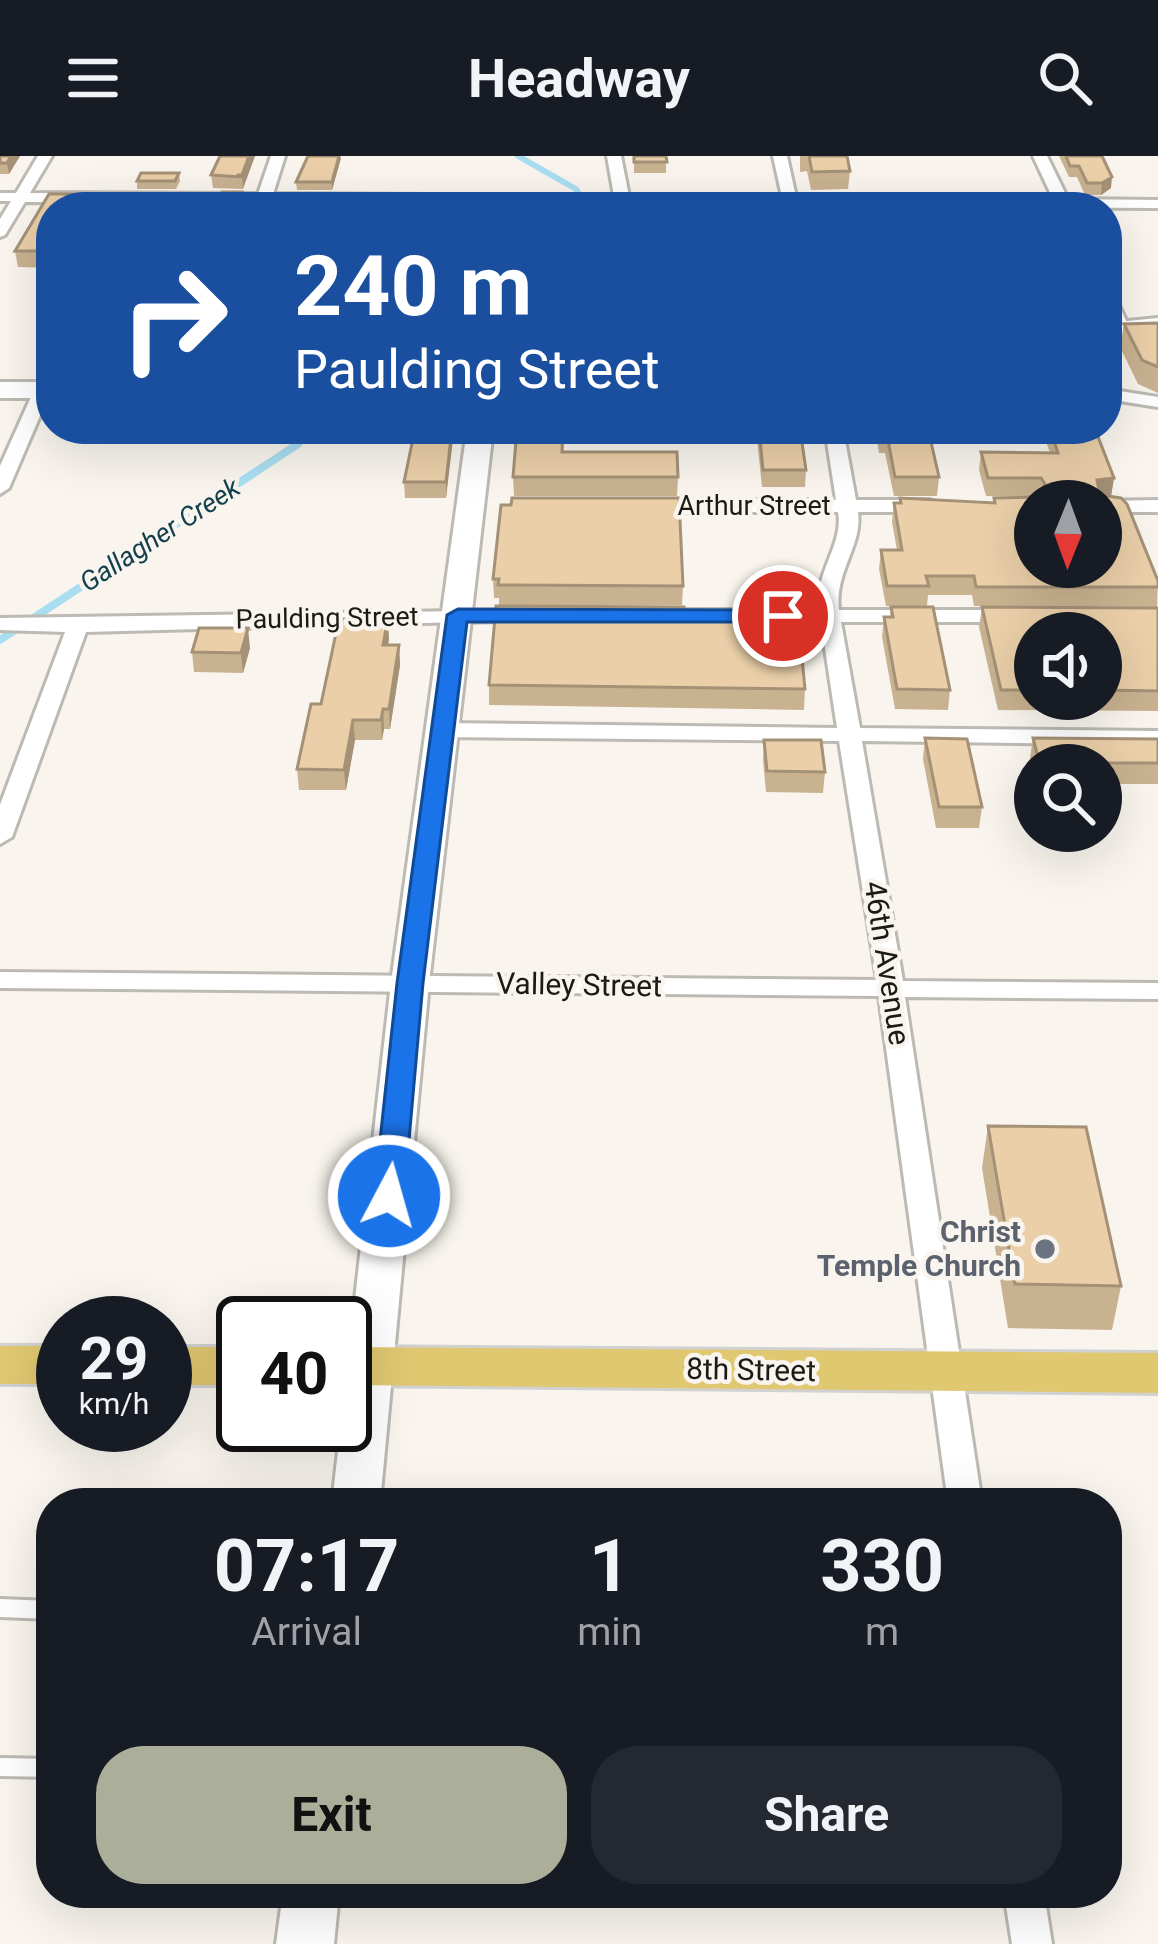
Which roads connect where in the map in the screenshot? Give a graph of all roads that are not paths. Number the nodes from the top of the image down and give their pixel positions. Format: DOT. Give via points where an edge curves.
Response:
graph roads {
  1 [pos="45,156"];
  2 [pos="278,156"];
  3 [pos="614,156"];
  4 [pos="780,156"];
  5 [pos="1040,156"];
  6 [pos="267,192"];
  7 [pos="616,192"];
  8 [pos="787,192"];
  9 [pos="1057,192"];
  10 [pos="0,197"];
  11 [pos="20,198"];
  12 [pos="36,198"];
  13 [pos="1122,204"];
  14 [pos="1158,204"];
  15 [pos="0,232"];
  16 [pos="1158,326"];
  17 [pos="1122,329"];
  18 [pos="0,390"];
  19 [pos="36,390"];
  20 [pos="1122,396"];
  21 [pos="1158,402"];
  22 [pos="36,411"];
  23 [pos="481,444"];
  24 [pos="837,444"];
  25 [pos="0,488"];
  26 [pos="614,506"];
  27 [pos="849,506"];
  28 [pos="942,506"];
  29 [pos="1122,508"];
  30 [pos="1156,510"];
  31 [pos="458,615"];
  32 [pos="550,616"];
  33 [pos="620,616"];
  34 [pos="830,616"];
  35 [pos="1014,616"];
  36 [pos="0,624"];
  37 [pos="78,626"];
  38 [pos="442,730"];
  39 [pos="849,735"];
  40 [pos="1158,738"];
  41 [pos="0,837"];
  42 [pos="0,980"];
  43 [pos="410,983"];
  44 [pos="891,988"];
  45 [pos="1158,991"];
  46 [pos="368,1296"];
  47 [pos="0,1365"];
  48 [pos="36,1365"];
  49 [pos="372,1366"];
  50 [pos="945,1372"];
  51 [pos="1158,1373"];
  52 [pos="357,1452"];
  53 [pos="356,1488"];
  54 [pos="963,1488"];
  55 [pos="0,1608"];
  56 [pos="36,1609"];
  57 [pos="0,1767"];
  58 [pos="36,1768"];
  59 [pos="309,1908"];
  60 [pos="1026,1908"];
  61 [pos="305,1944"];
  62 [pos="1032,1944"];
  1 -- 11 [label="street"];
  2 -- 6 [label="street"];
  3 -- 7 [label="street"];
  4 -- 8 [label="street"];
  5 -- 9 [label="street"];
  10 -- 11 [label="street"];
  11 -- 12 [label="street"];
  11 -- 15 [label="street"];
  13 -- 14 [label="street"];
  16 -- 17 [label="street"];
  18 -- 19 [label="street"];
  20 -- 21 [label="street"];
  22 -- 25 [label="street"];
  23 -- 31 [label="street" via="484,506"];
  24 -- 27 [label="street, 46th Avenue"];
  26 -- 27 [label="street, Arthur Street"];
  27 -- 28 [label="street, Arthur Street"];
  27 -- 34 [label="street, 46th Avenue" via="845,545 826,589"];
  29 -- 30 [label="street"];
  31 -- 32 [label="street, Paulding Street"];
  31 -- 37 [label="street, Paulding Street"];
  31 -- 38 [label="street"];
  33 -- 34 [label="street"];
  34 -- 35 [label="street"];
  34 -- 39 [label="street, 46th Avenue"];
  36 -- 37 [label="street, Paulding Street"];
  37 -- 41 [label="street"];
  38 -- 39 [label="street"];
  38 -- 43 [label="street"];
  39 -- 40 [label="street"];
  39 -- 44 [label="street, 46th Avenue"];
  42 -- 43 [label="street, Valley Street"];
  43 -- 44 [label="street, Valley Street"];
  43 -- 46 [label="street"];
  44 -- 45 [label="street, Valley Street"];
  44 -- 50 [label="street, 46th Avenue"];
  47 -- 48 [label="main road"];
  49 -- 50 [label="main road, 8th Street"];
  50 -- 51 [label="main road, 8th Street"];
  50 -- 54 [label="street, 46th Avenue"];
  52 -- 53 [label="street"];
  55 -- 56 [label="lane"];
  57 -- 58 [label="lane"];
  59 -- 61 [label="street"];
  60 -- 62 [label="street"];
}
